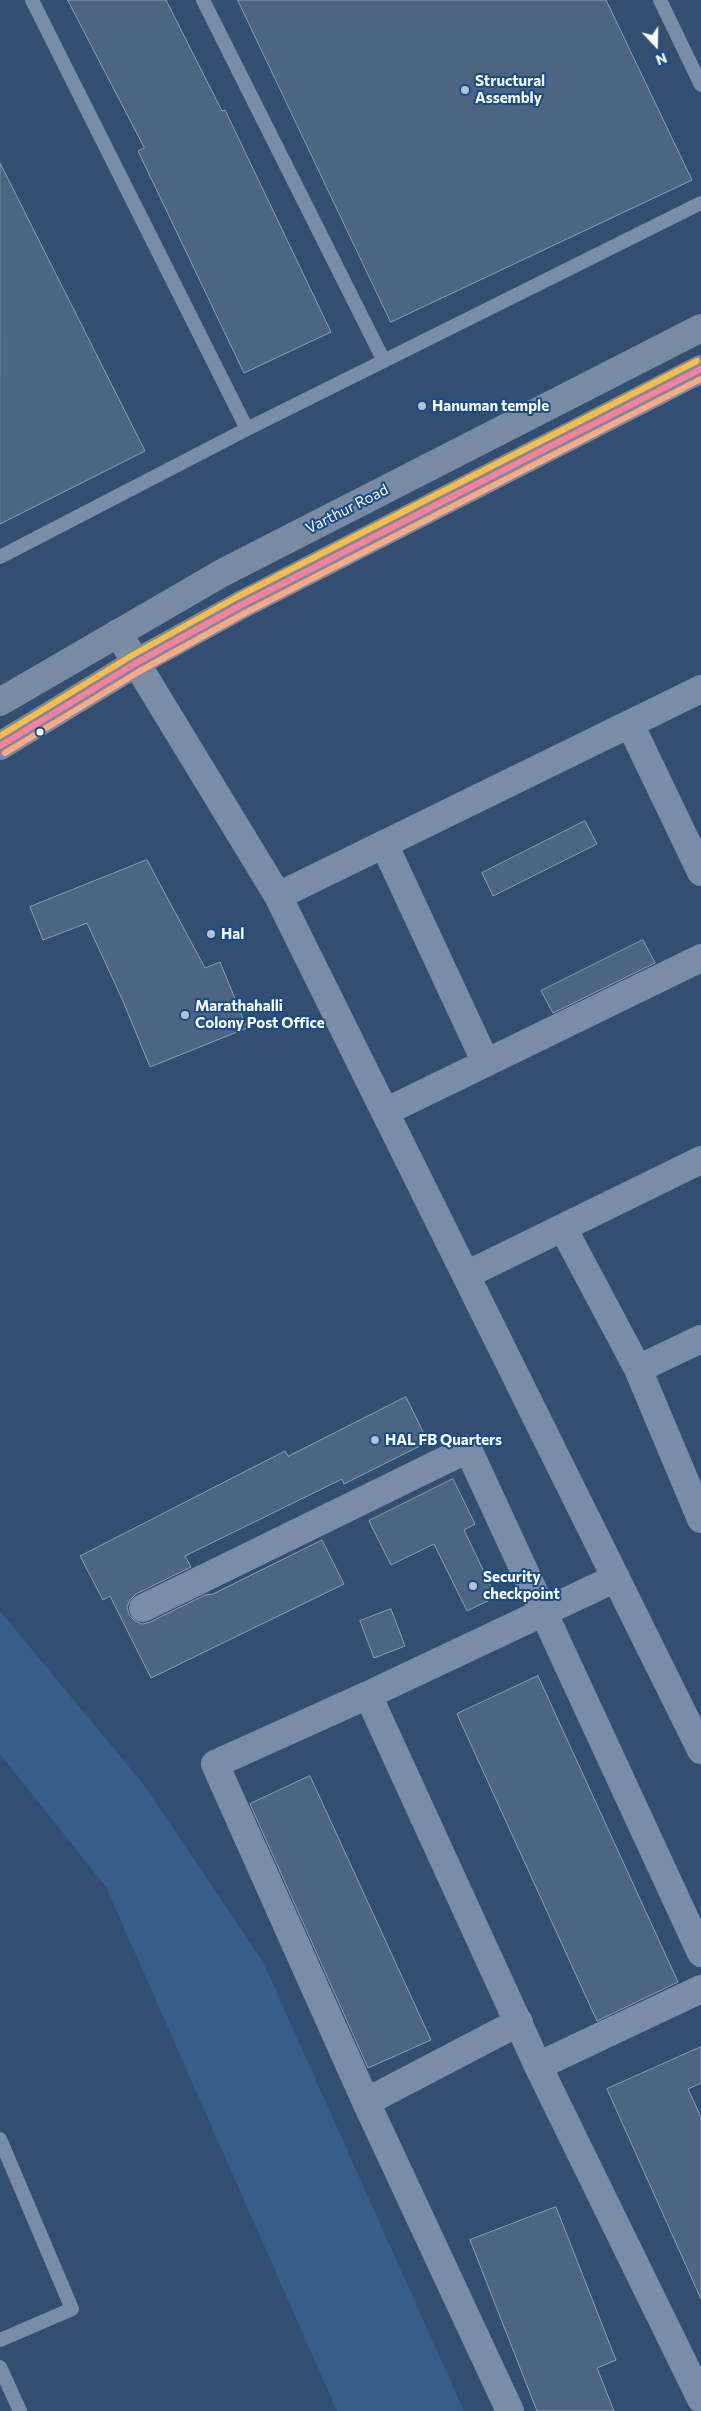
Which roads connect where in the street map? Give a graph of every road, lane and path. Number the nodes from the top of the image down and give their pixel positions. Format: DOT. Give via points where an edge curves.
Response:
graph roads {
  1 [pos="32,0"];
  2 [pos="203,0"];
  3 [pos="660,0"];
  4 [pos="701,85"];
  5 [pos="701,203"];
  6 [pos="701,328"];
  7 [pos="384,361"];
  8 [pos="701,369"];
  9 [pos="247,429"];
  10 [pos="0,556"];
  11 [pos="118,633"];
  12 [pos="136,663"];
  13 [pos="701,689"];
  14 [pos="0,702"];
  15 [pos="630,724"];
  16 [pos="0,746"];
  17 [pos="384,844"];
  18 [pos="701,872"];
  19 [pos="278,896"];
  20 [pos="701,958"];
  21 [pos="486,1063"];
  22 [pos="385,1112"];
  23 [pos="701,1160"];
  24 [pos="563,1228"];
  25 [pos="466,1275"];
  26 [pos="701,1339"];
  27 [pos="638,1369"];
  28 [pos="701,1519"];
  29 [pos="616,1578"];
  30 [pos="143,1608"];
  31 [pos="545,1612"];
  32 [pos="368,1695"];
  33 [pos="701,1750"];
  34 [pos="701,1953"];
  35 [pos="701,1989"];
  36 [pos="519,2022"];
  37 [pos="538,2066"];
  38 [pos="366,2102"];
  39 [pos="0,2139"];
  40 [pos="0,2340"];
  41 [pos="0,2366"];
  42 [pos="701,2399"];
  43 [pos="20,2411"];
  44 [pos="510,2411"];
  1 -- 9 [label="lane"];
  2 -- 7 [label="lane"];
  3 -- 4 [label="lane"];
  5 -- 7 [label="lane"];
  6 -- 11 [label="main road, Varthur Road" via="222,573"];
  7 -- 9 [label="lane"];
  8 -- 12 [label="main road"];
  9 -- 10 [label="lane"];
  11 -- 12 [label="street"];
  11 -- 14 [label="main road, Varthur Road"];
  12 -- 16 [label="main road"];
  12 -- 19 [label="street"];
  13 -- 15 [label="street"];
  15 -- 17 [label="street"];
  15 -- 18 [label="street"];
  17 -- 19 [label="street"];
  17 -- 21 [label="street"];
  19 -- 22 [label="street"];
  20 -- 21 [label="street"];
  21 -- 22 [label="street"];
  22 -- 25 [label="street"];
  23 -- 24 [label="street"];
  24 -- 25 [label="street"];
  24 -- 27 [label="street"];
  25 -- 29 [label="street"];
  26 -- 27 [label="street"];
  27 -- 28 [label="street"];
  29 -- 31 [label="street"];
  29 -- 33 [label="street"];
  30 -- 31 [label="street" via="468,1449"];
  31 -- 32 [label="street"];
  31 -- 34 [label="street"];
  32 -- 36 [label="street"];
  32 -- 38 [label="street" via="215,1764"];
  35 -- 37 [label="street"];
  36 -- 37 [label="street"];
  36 -- 38 [label="street"];
  37 -- 42 [label="street"];
  38 -- 44 [label="street"];
  39 -- 40 [label="lane" via="72,2309"];
  41 -- 43 [label="lane"];
}
